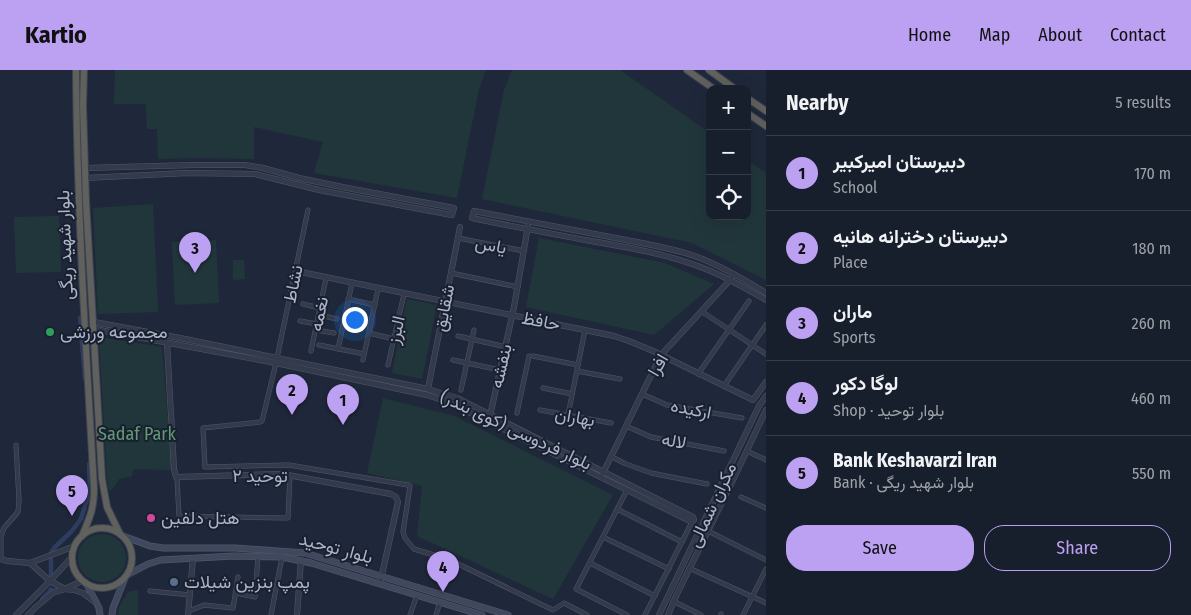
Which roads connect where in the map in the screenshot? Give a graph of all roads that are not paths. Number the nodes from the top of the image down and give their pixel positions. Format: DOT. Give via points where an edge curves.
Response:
graph roads {
  1 [pos="76,70"];
  2 [pos="84,70"];
  3 [pos="687,70"];
  4 [pos="709,70"];
  5 [pos="708,85"];
  6 [pos="730,85"];
  7 [pos="751,101"];
  8 [pos="766,111"];
  9 [pos="751,115"];
  10 [pos="766,126"];
  11 [pos="245,165"];
  12 [pos="85,168"];
  13 [pos="98,168"];
  14 [pos="244,174"];
  15 [pos="98,177"];
  16 [pos="85,178"];
  17 [pos="389,196"];
  18 [pos="387,203"];
  19 [pos="308,210"];
  20 [pos="529,221"];
  21 [pos="460,227"];
  22 [pos="528,229"];
  23 [pos="458,238"];
  24 [pos="524,251"];
  25 [pos="296,271"];
  26 [pos="451,273"];
  27 [pos="736,274"];
  28 [pos="326,278"];
  29 [pos="730,280"];
  30 [pos="352,283"];
  31 [pos="518,287"];
  32 [pos="378,288"];
  33 [pos="766,293"];
  34 [pos="404,294"];
  35 [pos="348,299"];
  36 [pos="766,300"];
  37 [pos="749,301"];
  38 [pos="445,302"];
  39 [pos="304,304"];
  40 [pos="375,304"];
  41 [pos="320,308"];
  42 [pos="702,311"];
  43 [pos="318,316"];
  44 [pos="512,316"];
  45 [pos="338,319"];
  46 [pos="344,319"];
  47 [pos="300,321"];
  48 [pos="317,324"];
  49 [pos="371,324"];
  50 [pos="766,325"];
  51 [pos="97,326"];
  52 [pos="316,330"];
  53 [pos="474,330"];
  54 [pos="585,330"];
  55 [pos="730,330"];
  56 [pos="155,333"];
  57 [pos="334,333"];
  58 [pos="369,333"];
  59 [pos="458,336"];
  60 [pos="394,339"];
  61 [pos="472,339"];
  62 [pos="153,340"];
  63 [pos="167,343"];
  64 [pos="319,345"];
  65 [pos="753,345"];
  66 [pos="506,346"];
  67 [pos="338,349"];
  68 [pos="312,351"];
  69 [pos="364,354"];
  70 [pos="766,354"];
  71 [pos="661,355"];
  72 [pos="363,360"];
  73 [pos="453,360"];
  74 [pos="277,361"];
  75 [pos="467,363"];
  76 [pos="388,365"];
  77 [pos="578,365"];
  78 [pos="500,370"];
  79 [pos="577,371"];
  80 [pos="698,374"];
  81 [pos="350,376"];
  82 [pos="620,379"];
  83 [pos="766,382"];
  84 [pos="724,386"];
  85 [pos="543,388"];
  86 [pos="428,389"];
  87 [pos="461,390"];
  88 [pos="572,394"];
  89 [pos="642,394"];
  90 [pos="427,395"];
  91 [pos="766,396"];
  92 [pos="540,410"];
  93 [pos="766,410"];
  94 [pos="517,413"];
  95 [pos="490,415"];
  96 [pos="568,415"];
  97 [pos="742,418"];
  98 [pos="488,422"];
  99 [pos="611,423"];
  100 [pos="626,426"];
  101 [pos="16,445"];
  102 [pos="724,451"];
  103 [pos="747,451"];
  104 [pos="612,457"];
  105 [pos="766,460"];
  106 [pos="602,474"];
  107 [pos="290,475"];
  108 [pos="177,478"];
  109 [pos="707,484"];
  110 [pos="627,490"];
  111 [pos="742,497"];
  112 [pos="766,508"];
  113 [pos="617,509"];
  114 [pos="692,519"];
  115 [pos="708,531"];
  116 [pos="122,535"];
  117 [pos="82,536"];
  118 [pos="603,536"];
  119 [pos="682,542"];
  120 [pos="74,546"];
  121 [pos="258,556"];
  122 [pos="72,557"];
  123 [pos="282,557"];
  124 [pos="193,558"];
  125 [pos="301,560"];
  126 [pos="766,560"];
  127 [pos="2,561"];
  128 [pos="30,563"];
  129 [pos="590,563"];
  130 [pos="690,568"];
  131 [pos="669,569"];
  132 [pos="766,569"];
  133 [pos="126,576"];
  134 [pos="382,576"];
  135 [pos="238,578"];
  136 [pos="50,581"];
  137 [pos="84,582"];
  138 [pos="380,584"];
  139 [pos="65,589"];
  140 [pos="150,591"];
  141 [pos="236,593"];
  142 [pos="190,595"];
  143 [pos="417,595"];
  144 [pos="655,596"];
  145 [pos="752,596"];
  146 [pos="673,601"];
  147 [pos="440,602"];
  148 [pos="766,603"];
  149 [pos="97,604"];
  150 [pos="189,613"];
  151 [pos="465,613"];
  152 [pos="16,615"];
  153 [pos="28,615"];
  154 [pos="100,615"];
  155 [pos="112,615"];
  156 [pos="271,615"];
  157 [pos="297,615"];
  158 [pos="410,615"];
  159 [pos="436,615"];
  160 [pos="482,615"];
  161 [pos="508,615"];
  162 [pos="587,615"];
  163 [pos="626,615"];
  164 [pos="646,615"];
  165 [pos="659,615"];
  166 [pos="668,615"];
  167 [pos="701,615"];
  168 [pos="743,615"];
  1 -- 117 [label="highway, بلوار شهید ریگی" via="81,276 94,488 94,504"];
  2 -- 12 [label="highway, بلوار شهید ریگی"];
  3 -- 5 [label="highway"];
  4 -- 6 [label="highway"];
  7 -- 8 [label="highway"];
  9 -- 10 [label="highway"];
  11 -- 13 [label="street"];
  11 -- 14 [label="street"];
  11 -- 17 [label="street"];
  12 -- 13 [label="street"];
  12 -- 16 [label="highway, بلوار شهید ریگی"];
  13 -- 15 [label="street"];
  14 -- 15 [label="street"];
  14 -- 18 [label="street"];
  15 -- 16 [label="street"];
  16 -- 51 [label="highway, بلوار شهید ریگی" via="90,275"];
  17 -- 18 [label="street"];
  17 -- 18 [label="street" via="454,208 452,215"];
  19 -- 25 [label="street, نشاط"];
  20 -- 22 [label="street, بنفشه"];
  20 -- 22 [label="street" via="474,211 472,218"];
  20 -- 27 [label="street" via="675,250"];
  21 -- 23 [label="street, شقایق"];
  22 -- 24 [label="street, بنفشه"];
  22 -- 29 [label="street" via="681,260"];
  23 -- 24 [label="street, یاس"];
  23 -- 26 [label="street, شقایق"];
  24 -- 31 [label="street, بنفشه"];
  25 -- 28 [label="street, حافظ"];
  25 -- 74 [label="street, نشاط"];
  26 -- 31 [label="street"];
  26 -- 38 [label="street, شقایق"];
  27 -- 29 [label="street, افرا"];
  27 -- 33 [label="street"];
  28 -- 30 [label="street, حافظ"];
  28 -- 41 [label="street, نغمه"];
  29 -- 36 [label="street"];
  29 -- 42 [label="street, افرا"];
  30 -- 32 [label="street, حافظ"];
  30 -- 35 [label="street"];
  31 -- 44 [label="street, بنفشه"];
  32 -- 34 [label="street, حافظ"];
  32 -- 40 [label="street"];
  34 -- 38 [label="street, حافظ"];
  34 -- 60 [label="street, البرز"];
  35 -- 40 [label="street"];
  35 -- 46 [label="street"];
  37 -- 55 [label="street"];
  38 -- 44 [label="street, حافظ"];
  38 -- 86 [label="street, شقایق"];
  39 -- 41 [label="street"];
  40 -- 49 [label="street"];
  41 -- 43 [label="street, نغمه"];
  42 -- 55 [label="street"];
  42 -- 71 [label="street, افرا"];
  43 -- 45 [label="street"];
  43 -- 48 [label="street, نغمه"];
  44 -- 54 [label="street, حافظ"];
  44 -- 66 [label="street, بنفشه"];
  46 -- 49 [label="street"];
  46 -- 67 [label="street"];
  47 -- 48 [label="street"];
  48 -- 52 [label="street, نغمه"];
  49 -- 58 [label="street"];
  50 -- 65 [label="street"];
  51 -- 56 [label="street, بلوار فردوسی (کوی بندر)"];
  51 -- 62 [label="street, بلوار فردوسی (کوی بندر)"];
  51 -- 116 [label="highway, بلوار شهید ریگی" via="102,479 107,507"];
  52 -- 57 [label="street"];
  52 -- 68 [label="street, نغمه"];
  53 -- 61 [label="street"];
  54 -- 71 [label="street, حافظ" via="630,341"];
  54 -- 77 [label="street"];
  55 -- 65 [label="street"];
  55 -- 80 [label="street"];
  56 -- 62 [label="street"];
  56 -- 74 [label="street, بلوار فردوسی (کوی بندر)"];
  58 -- 60 [label="street"];
  58 -- 69 [label="street"];
  59 -- 61 [label="street"];
  60 -- 76 [label="street, البرز"];
  61 -- 66 [label="street"];
  61 -- 75 [label="street"];
  62 -- 63 [label="street, بلوار فردوسی (کوی بندر)"];
  63 -- 74 [label="street, بلوار فردوسی (کوی بندر)"];
  63 -- 108 [label="street"];
  64 -- 67 [label="street"];
  65 -- 70 [label="street"];
  65 -- 84 [label="street"];
  66 -- 78 [label="street, بنفشه"];
  67 -- 69 [label="street"];
  69 -- 72 [label="street"];
  71 -- 80 [label="street, حافظ"];
  71 -- 89 [label="street, افرا"];
  73 -- 75 [label="street"];
  74 -- 81 [label="street, بلوار فردوسی (کوی بندر)"];
  74 -- 162 [label="street, نشاط" via="260,422 203,428 205,467 289,465 408,485 403,532 414,548 450,560 552,610 564,603"];
  75 -- 78 [label="street"];
  75 -- 87 [label="street"];
  77 -- 79 [label="street"];
  77 -- 94 [label="street" via="531,356"];
  78 -- 95 [label="street, بنفشه"];
  79 -- 82 [label="street"];
  79 -- 88 [label="street"];
  80 -- 84 [label="street, حافظ"];
  81 -- 86 [label="street, بلوار فردوسی (کوی بندر)"];
  81 -- 90 [label="street, بلوار فردوسی (کوی بندر)"];
  83 -- 84 [label="street, حافظ" via="753,400"];
  85 -- 88 [label="street"];
  86 -- 90 [label="street"];
  86 -- 95 [label="street, بلوار فردوسی (کوی بندر)" via="457,398"];
  88 -- 96 [label="street"];
  89 -- 97 [label="street, ارکیده" via="667,405"];
  89 -- 100 [label="street, افرا"];
  90 -- 98 [label="street, بلوار فردوسی (کوی بندر)"];
  91 -- 165 [label="street, مکران شمالی"];
  92 -- 96 [label="street, بهاران"];
  93 -- 103 [label="street, مکران شمالی"];
  95 -- 98 [label="street, بنفشه"];
  95 -- 106 [label="street, بلوار فردوسی (کوی بندر)"];
  96 -- 99 [label="street, بهاران"];
  98 -- 106 [label="street, بلوار فردوسی (کوی بندر)"];
  100 -- 102 [label="street, لاله" via="651,438"];
  100 -- 104 [label="street, افرا"];
  101 -- 127 [label="street" via="18,512 1,536"];
  103 -- 105 [label="street"];
  103 -- 115 [label="street, مکران شمالی"];
  104 -- 106 [label="street, افرا"];
  104 -- 109 [label="street" via="651,473"];
  106 -- 110 [label="street, بلوار فردوسی (کوی بندر)"];
  106 -- 114 [label="street, بلوار فردوسی (کوی بندر)"];
  107 -- 108 [label="street, توحید ۲"];
  107 -- 108 [label="street" via="288,518 179,516"];
  107 -- 134 [label="street, توحید ۲" via="396,497 398,507"];
  110 -- 113 [label="street"];
  110 -- 114 [label="street, بلوار فردوسی (کوی بندر)"];
  111 -- 112 [label="street"];
  113 -- 118 [label="street"];
  113 -- 119 [label="street"];
  114 -- 119 [label="street"];
  115 -- 126 [label="street"];
  115 -- 130 [label="street, مکران شمالی"];
  116 -- 117 [label="highway" via="101,528"];
  116 -- 133 [label="highway" via="132,555"];
  116 -- 134 [label="main road, بلوار توحید" via="163,548 306,552"];
  117 -- 120 [label="highway"];
  118 -- 129 [label="street"];
  118 -- 131 [label="street"];
  119 -- 131 [label="street"];
  120 -- 122 [label="highway"];
  120 -- 128 [label="street"];
  121 -- 123 [label="main road, بلوار توحید"];
  121 -- 124 [label="main road, بلوار توحید"];
  121 -- 141 [label="street" via="255,596"];
  122 -- 136 [label="street"];
  122 -- 137 [label="highway" via="76,572"];
  123 -- 125 [label="main road, بلوار توحید"];
  123 -- 156 [label="street"];
  124 -- 133 [label="main road, بلوار توحید" via="155,561"];
  124 -- 142 [label="street"];
  125 -- 138 [label="main road, بلوار توحید"];
  125 -- 157 [label="street"];
  127 -- 128 [label="street"];
  128 -- 136 [label="street"];
  129 -- 144 [label="street"];
  129 -- 163 [label="street" via="576,590"];
  130 -- 145 [label="street"];
  130 -- 146 [label="street, مکران شمالی"];
  131 -- 144 [label="street"];
  132 -- 145 [label="street"];
  133 -- 137 [label="highway" via="110,587"];
  133 -- 155 [label="main road"];
  134 -- 138 [label="street"];
  134 -- 161 [label="main road, بلوار توحید"];
  135 -- 141 [label="street"];
  136 -- 139 [label="street"];
  136 -- 152 [label="street"];
  137 -- 139 [label="street"];
  137 -- 149 [label="main road"];
  138 -- 143 [label="main road, بلوار توحید"];
  139 -- 149 [label="street" via="84,593"];
  139 -- 153 [label="street" via="54,592"];
  140 -- 142 [label="street"];
  141 -- 150 [label="street" via="233,608 204,605"];
  142 -- 150 [label="street"];
  143 -- 147 [label="main road, بلوار توحید"];
  143 -- 158 [label="street"];
  144 -- 164 [label="street"];
  145 -- 148 [label="street"];
  145 -- 168 [label="street"];
  146 -- 166 [label="street, مکران شمالی"];
  146 -- 167 [label="street"];
  147 -- 151 [label="main road, بلوار توحید"];
  147 -- 159 [label="street"];
  149 -- 154 [label="main road"];
  151 -- 160 [label="main road, بلوار توحید"];
}
